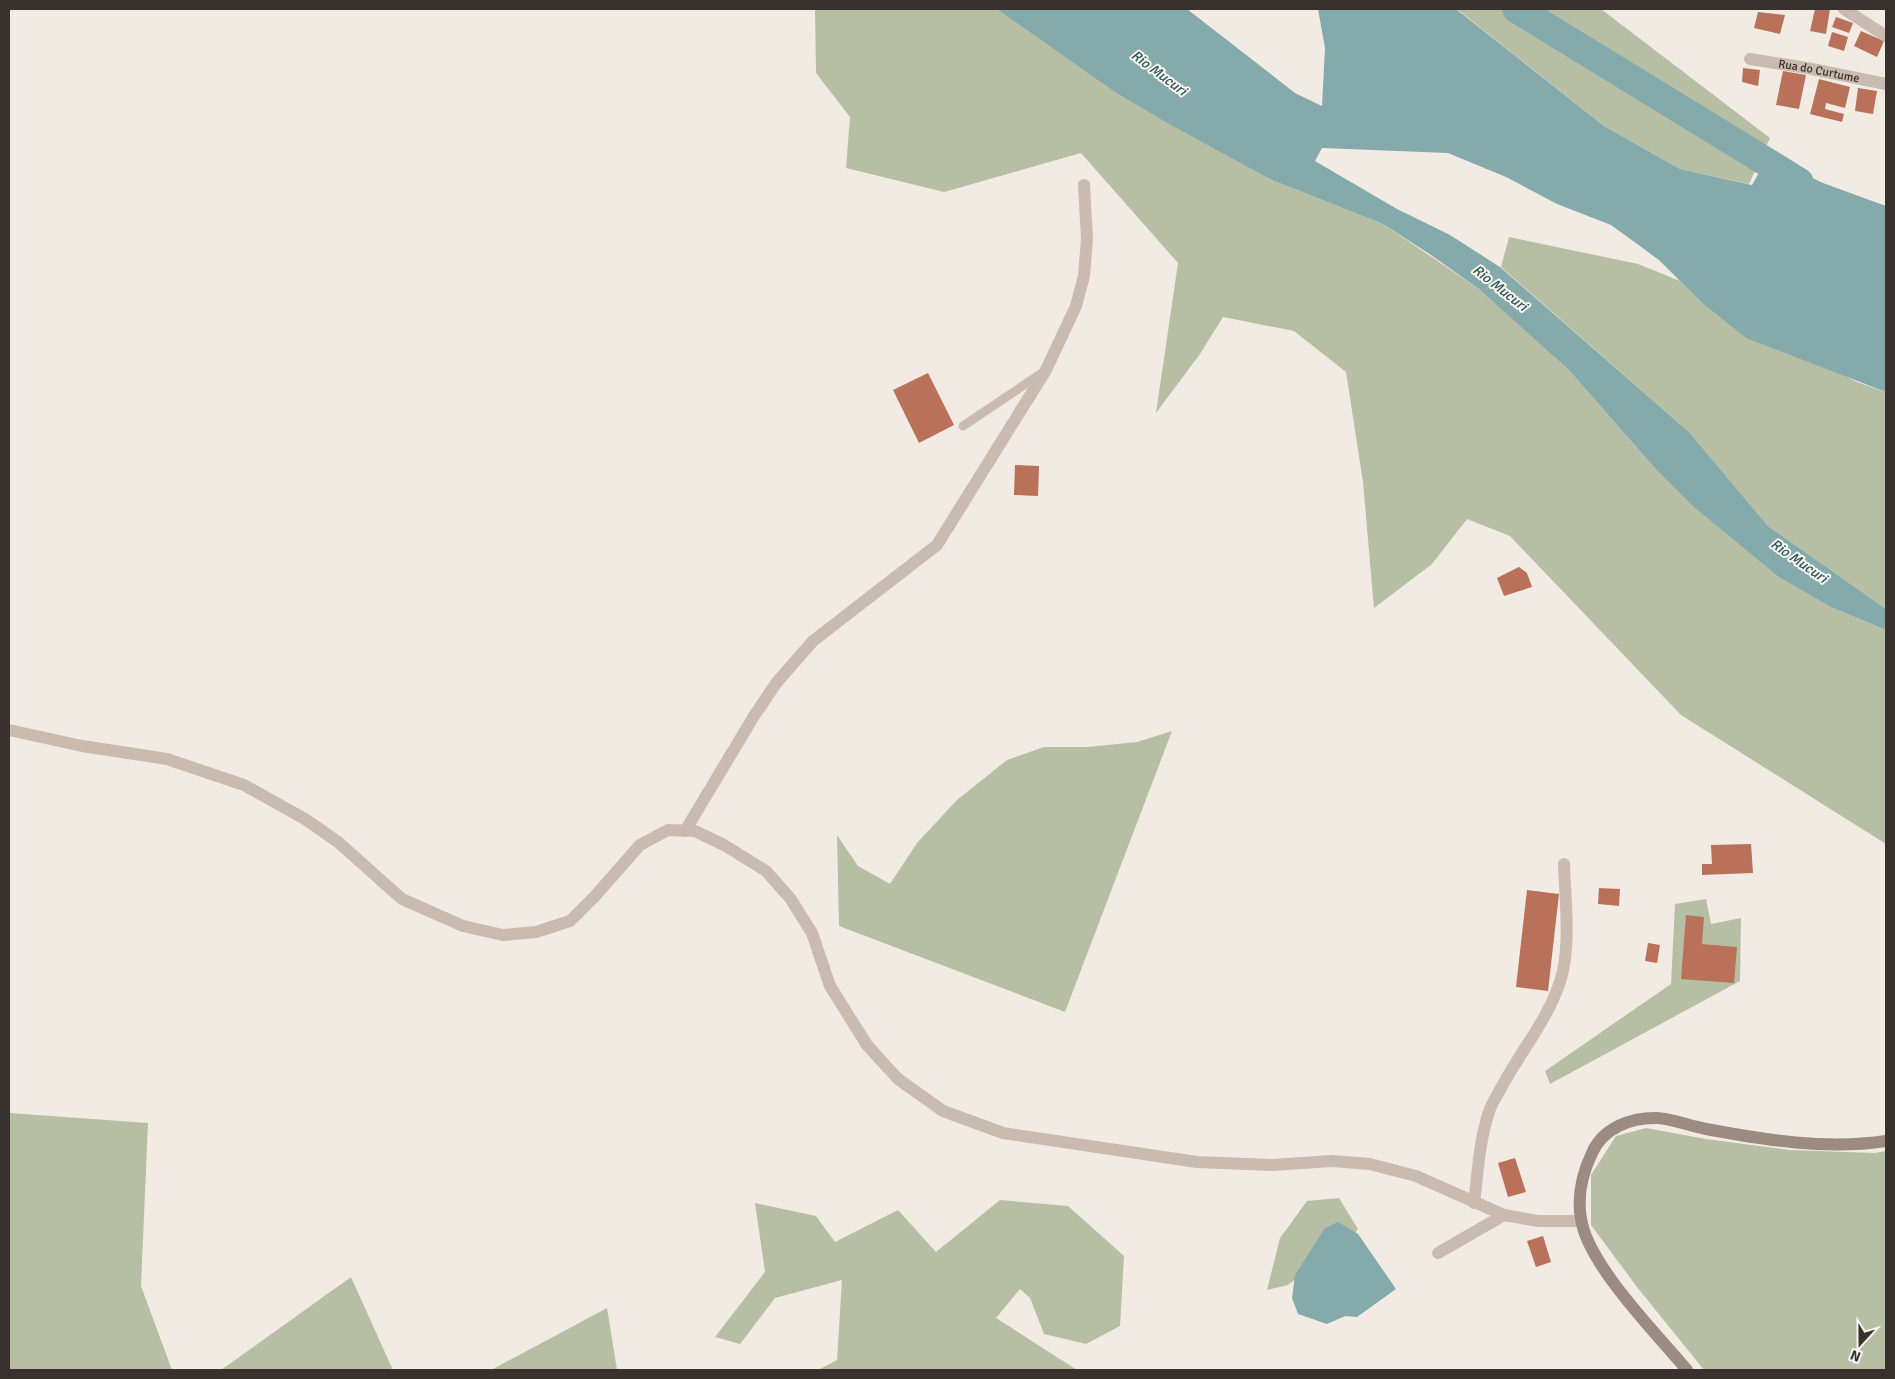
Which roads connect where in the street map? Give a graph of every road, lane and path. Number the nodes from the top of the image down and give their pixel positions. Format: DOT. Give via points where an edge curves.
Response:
graph roads {
  1 [pos="1844,9"];
  2 [pos="1886,36"];
  3 [pos="1750,59"];
  4 [pos="1886,84"];
  5 [pos="1084,185"];
  6 [pos="1046,370"];
  7 [pos="964,426"];
  8 [pos="9,730"];
  9 [pos="685,831"];
  10 [pos="1564,864"];
  11 [pos="1886,1141"];
  12 [pos="1474,1202"];
  13 [pos="1504,1215"];
  14 [pos="1581,1221"];
  15 [pos="1438,1253"];
  16 [pos="1687,1370"];
  1 -- 2 [label="street"];
  3 -- 4 [label="street, Rua do Curtume"];
  5 -- 6 [label="street" via="1084,276 1076,306"];
  6 -- 7 [label="lane"];
  6 -- 9 [label="street" via="937,545 813,640 777,682 754,716"];
  8 -- 9 [label="street" via="82,746 167,759 244,785 306,819 338,842 402,899 463,926 503,935 536,932 570,921 640,845 668,830"];
  9 -- 12 [label="street" via="695,831 724,845 766,871 790,898 812,933 830,986 868,1045 898,1079 943,1111 1003,1133 1197,1162 1272,1165 1332,1161 1370,1164 1416,1176"];
  10 -- 12 [label="street" via="1566,938 1563,970 1551,1004 1489,1111"];
  11 -- 14 [label="main road" via="1836,1146 1776,1140 1658,1118 1626,1122 1607,1131 1595,1146 1585,1168 1580,1193"];
  12 -- 13 [label="street"];
  13 -- 14 [label="street" via="1538,1222"];
  13 -- 15 [label="street"];
  14 -- 16 [label="main road" via="1603,1267"];
}
